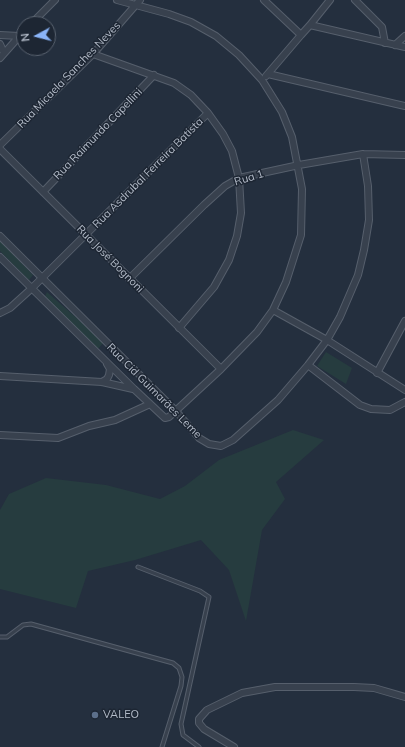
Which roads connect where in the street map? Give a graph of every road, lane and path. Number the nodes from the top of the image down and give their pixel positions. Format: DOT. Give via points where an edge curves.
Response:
graph roads {
  1 [pos="55,0"];
  2 [pos="117,0"];
  3 [pos="264,0"];
  4 [pos="330,0"];
  5 [pos="355,0"];
  6 [pos="139,2"];
  7 [pos="39,16"];
  8 [pos="310,25"];
  9 [pos="16,34"];
  10 [pos="0,35"];
  11 [pos="302,35"];
  12 [pos="405,36"];
  13 [pos="16,41"];
  14 [pos="385,42"];
  15 [pos="0,44"];
  16 [pos="395,44"];
  17 [pos="405,47"];
  18 [pos="93,54"];
  19 [pos="2,56"];
  20 [pos="268,74"];
  21 [pos="154,75"];
  22 [pos="262,80"];
  23 [pos="405,106"];
  24 [pos="208,113"];
  25 [pos="0,145"];
  26 [pos="0,149"];
  27 [pos="363,154"];
  28 [pos="405,155"];
  29 [pos="299,165"];
  30 [pos="239,178"];
  31 [pos="42,192"];
  32 [pos="0,236"];
  33 [pos="86,236"];
  34 [pos="0,257"];
  35 [pos="42,279"];
  36 [pos="129,279"];
  37 [pos="32,289"];
  38 [pos="273,310"];
  39 [pos="0,313"];
  40 [pos="405,321"];
  41 [pos="179,328"];
  42 [pos="327,340"];
  43 [pos="106,361"];
  44 [pos="308,365"];
  45 [pos="221,369"];
  46 [pos="377,373"];
  47 [pos="0,376"];
  48 [pos="102,382"];
  49 [pos="134,389"];
  50 [pos="405,390"];
  51 [pos="405,402"];
  52 [pos="150,404"];
  53 [pos="176,411"];
  54 [pos="0,435"];
  55 [pos="138,567"];
  56 [pos="0,637"];
  57 [pos="405,696"];
  58 [pos="162,747"];
  59 [pos="198,747"];
  60 [pos="234,747"];
  1 -- 7 [label="street"];
  2 -- 6 [label="street"];
  3 -- 11 [label="street"];
  4 -- 8 [label="street"];
  5 -- 14 [label="street" via="382,27"];
  6 -- 18 [label="street, Rua Micaela Sanches Neves"];
  6 -- 22 [label="street" via="192,22 216,36 239,55"];
  8 -- 11 [label="street"];
  8 -- 14 [label="street"];
  9 -- 10 [label="street"];
  11 -- 20 [label="street"];
  12 -- 16 [label="street"];
  13 -- 19 [label="street"];
  14 -- 16 [label="street"];
  15 -- 19 [label="street"];
  16 -- 17 [label="street"];
  18 -- 21 [label="street"];
  18 -- 25 [label="street, Rua Micaela Sanches Neves"];
  20 -- 22 [label="street"];
  20 -- 23 [label="street"];
  21 -- 24 [label="street" via="180,87"];
  21 -- 31 [label="street, Rua Raimundo Capellini"];
  22 -- 29 [label="street" via="282,112"];
  24 -- 30 [label="street" via="232,151"];
  24 -- 33 [label="street, Rua Asdrubal Ferreira Batista"];
  26 -- 31 [label="street, Rua José Bognoni"];
  27 -- 28 [label="street, Rua 1"];
  27 -- 29 [label="street, Rua 1"];
  27 -- 42 [label="street, Rua Cid Guimarães Leme" via="368,186 364,250 358,275"];
  29 -- 30 [label="street, Rua 1"];
  29 -- 38 [label="street" via="302,189 301,235 286,282"];
  30 -- 36 [label="street, Rua 1" via="225,186 204,205"];
  30 -- 41 [label="street" via="241,212 229,260 214,287"];
  31 -- 33 [label="street, Rua José Bognoni"];
  32 -- 35 [label="street, Rua Cid Guimarães Leme"];
  33 -- 35 [label="street, Rua Asdrubal Ferreira Batista"];
  33 -- 36 [label="street, Rua José Bognoni"];
  34 -- 37 [label="street, Rua Cid Guimarães Leme"];
  35 -- 37 [label="street, Rua Asdrubal Ferreira Batista"];
  35 -- 53 [label="street, Rua Cid Guimarães Leme"];
  36 -- 41 [label="street, Rua José Bognoni"];
  37 -- 39 [label="street, Rua Asdrubal Ferreira Batista"];
  37 -- 43 [label="street, Rua Cid Guimarães Leme"];
  38 -- 42 [label="street"];
  38 -- 45 [label="street" via="257,332"];
  40 -- 46 [label="street"];
  41 -- 45 [label="street, Rua José Bognoni"];
  42 -- 44 [label="street, Rua Cid Guimarães Leme"];
  42 -- 46 [label="street"];
  43 -- 48 [label="street" via="110,370 107,379"];
  43 -- 49 [label="street, Rua Cid Guimarães Leme"];
  44 -- 51 [label="street" via="360,405 371,409 390,410"];
  44 -- 53 [label="street, Rua Cid Guimarães Leme" via="278,400 226,444 215,446 199,438"];
  45 -- 53 [label="street"];
  46 -- 50 [label="street"];
  47 -- 48 [label="street"];
  48 -- 49 [label="street"];
  49 -- 52 [label="street, Rua Cid Guimarães Leme"];
  52 -- 53 [label="street, Rua Cid Guimarães Leme" via="162,416 169,417"];
  52 -- 54 [label="street" via="115,420 89,426 58,438"];
  55 -- 59 [label="lane" via="200,591 209,597 181,724 183,735"];
  56 -- 58 [label="lane" via="7,637 23,625 32,624 173,663 179,668 182,677"];
  57 -- 60 [label="street" via="374,688 354,687 275,687 242,693 207,710 199,719 204,729"];
}
